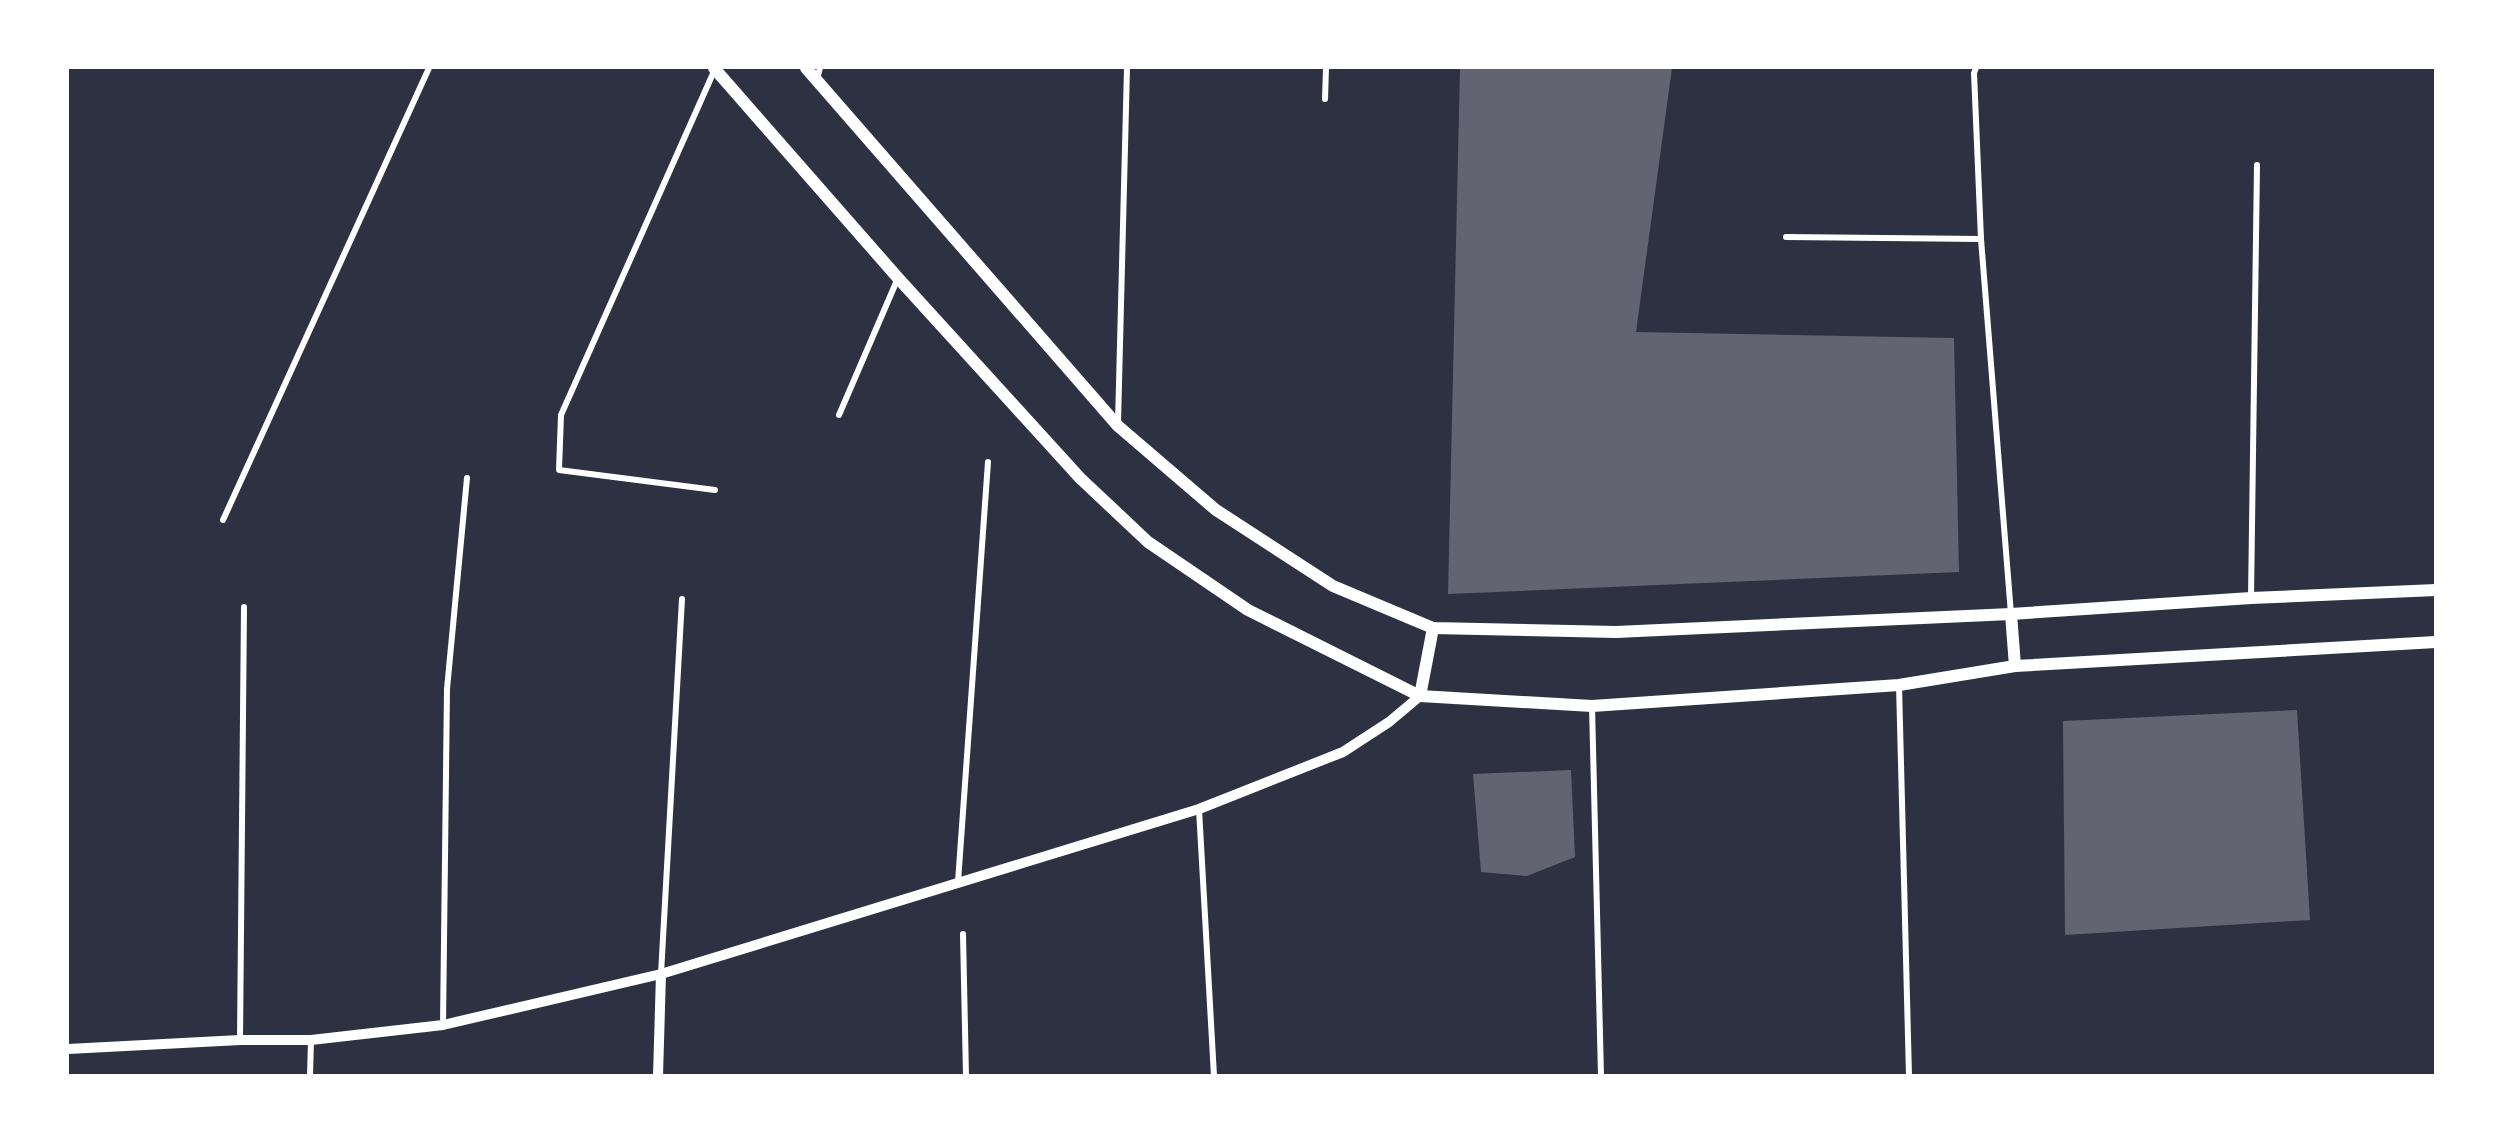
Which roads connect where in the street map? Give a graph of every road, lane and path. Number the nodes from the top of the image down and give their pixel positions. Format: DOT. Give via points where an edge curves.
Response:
graph roads {
  1 [pos="429,68"];
  2 [pos="714,68"];
  3 [pos="806,68"];
  4 [pos="1127,68"];
  5 [pos="1326,68"];
  6 [pos="1976,68"];
  7 [pos="818,73"];
  8 [pos="1325,99"];
  9 [pos="2257,165"];
  10 [pos="1786,237"];
  11 [pos="1981,239"];
  12 [pos="898,278"];
  13 [pos="839,415"];
  14 [pos="1118,426"];
  15 [pos="988,462"];
  16 [pos="467,478"];
  17 [pos="715,490"];
  18 [pos="223,520"];
  19 [pos="2436,590"];
  20 [pos="2251,598"];
  21 [pos="682,599"];
  22 [pos="244,607"];
  23 [pos="2011,614"];
  24 [pos="1433,628"];
  25 [pos="2436,642"];
  26 [pos="2014,666"];
  27 [pos="1899,685"];
  28 [pos="1420,696"];
  29 [pos="1592,706"];
  30 [pos="1199,809"];
  31 [pos="958,882"];
  32 [pos="963,934"];
  33 [pos="661,974"];
  34 [pos="443,1025"];
  35 [pos="240,1040"];
  36 [pos="310,1040"];
  37 [pos="68,1049"];
  38 [pos="310,1076"];
  39 [pos="658,1076"];
  40 [pos="966,1076"];
  41 [pos="1214,1076"];
  42 [pos="1601,1076"];
  43 [pos="1909,1076"];
  1 -- 18 [label="street"];
  2 -- 12 [label="main road"];
  2 -- 17 [label="street" via="561,415 559,470"];
  3 -- 7 [label="main road"];
  4 -- 14 [label="street"];
  5 -- 8 [label="street"];
  6 -- 11 [label="street"];
  7 -- 14 [label="main road"];
  9 -- 20 [label="street"];
  10 -- 11 [label="street"];
  11 -- 23 [label="street"];
  12 -- 13 [label="street"];
  12 -- 28 [label="main road" via="1080,478 1148,542 1248,610"];
  14 -- 24 [label="main road" via="1216,510 1333,586"];
  15 -- 31 [label="street"];
  16 -- 34 [label="street" via="447,688"];
  19 -- 20 [label="main road"];
  20 -- 23 [label="main road"];
  21 -- 33 [label="street"];
  22 -- 35 [label="street"];
  23 -- 24 [label="main road" via="1616,632"];
  23 -- 26 [label="main road"];
  24 -- 28 [label="main road"];
  25 -- 26 [label="main road"];
  26 -- 27 [label="main road"];
  27 -- 29 [label="main road"];
  27 -- 43 [label="street"];
  28 -- 29 [label="main road"];
  28 -- 30 [label="street" via="1343,752"];
  29 -- 42 [label="street"];
  30 -- 31 [label="street"];
  30 -- 41 [label="street"];
  31 -- 33 [label="street"];
  32 -- 40 [label="street"];
  33 -- 34 [label="street"];
  33 -- 39 [label="street"];
  34 -- 36 [label="street"];
  35 -- 36 [label="street"];
  35 -- 37 [label="street"];
  36 -- 38 [label="street"];
}
